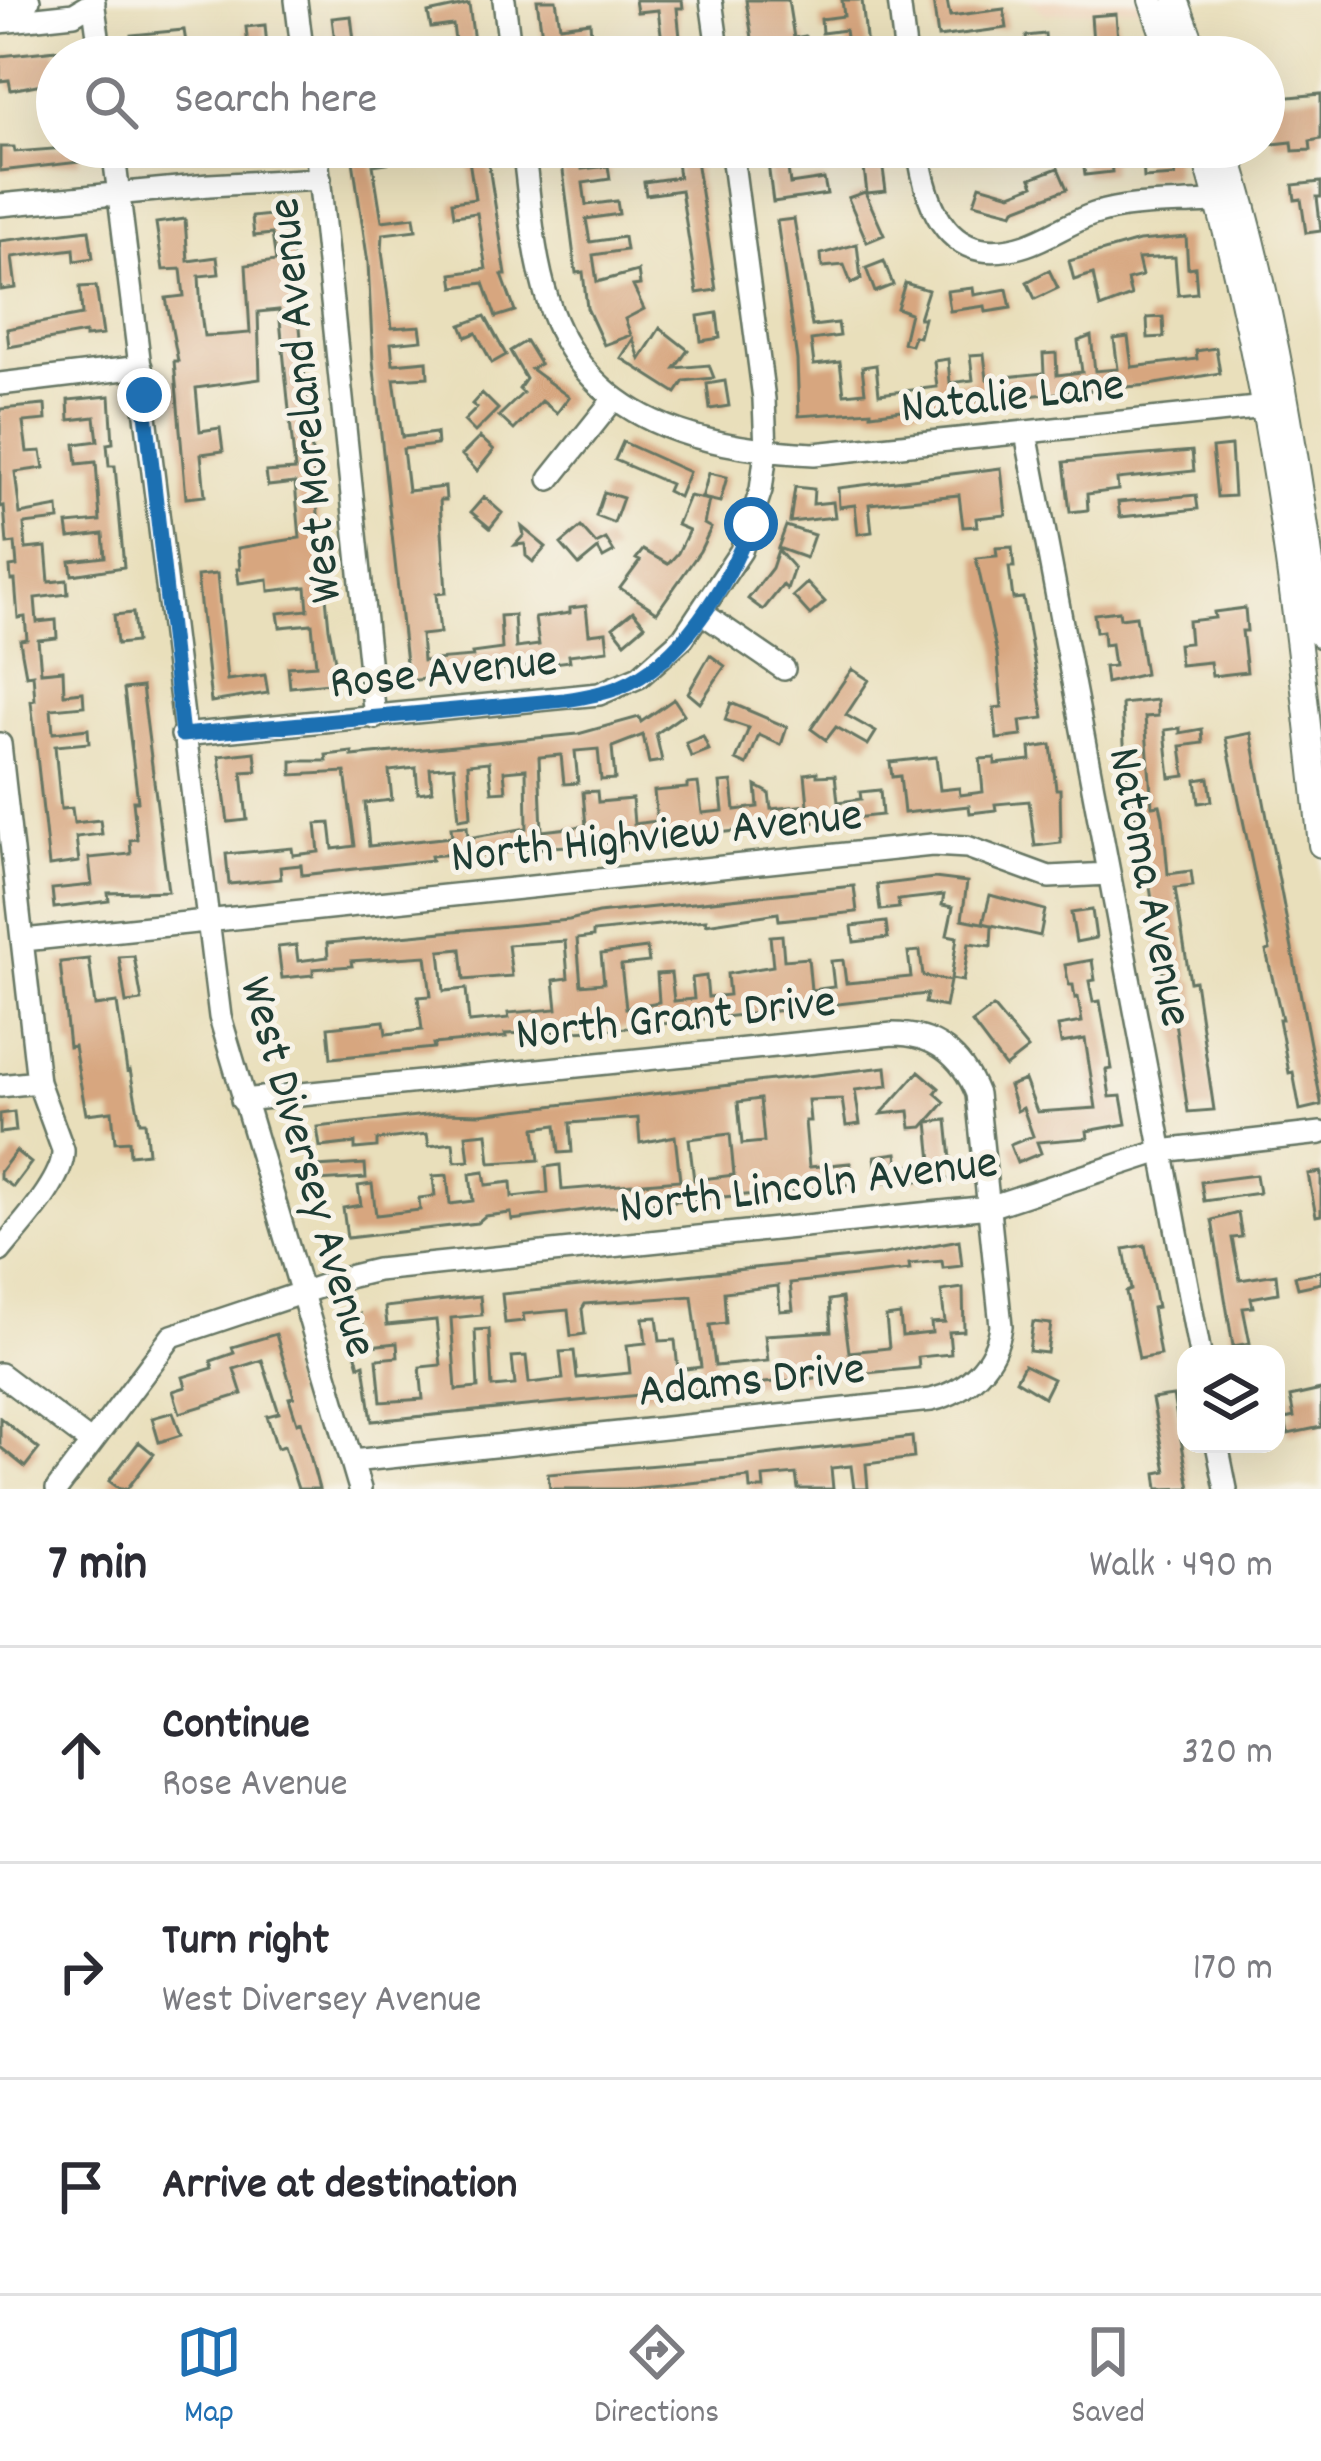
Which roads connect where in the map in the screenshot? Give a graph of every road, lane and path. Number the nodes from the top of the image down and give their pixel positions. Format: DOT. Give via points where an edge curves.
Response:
graph roads {
  1 [pos="29,0"];
  2 [pos="117,0"];
  3 [pos="296,0"];
  4 [pos="504,0"];
  5 [pos="711,0"];
  6 [pos="899,0"];
  7 [pos="1151,0"];
  8 [pos="1176,0"];
  9 [pos="91,1"];
  10 [pos="0,3"];
  11 [pos="0,22"];
  12 [pos="97,36"];
  13 [pos="301,36"];
  14 [pos="509,36"];
  15 [pos="716,36"];
  16 [pos="903,36"];
  17 [pos="1164,36"];
  18 [pos="1189,36"];
  19 [pos="115,168"];
  20 [pos="319,168"];
  21 [pos="526,168"];
  22 [pos="734,168"];
  23 [pos="922,168"];
  24 [pos="1213,168"];
  25 [pos="1228,168"];
  26 [pos="320,179"];
  27 [pos="118,193"];
  28 [pos="1230,200"];
  29 [pos="0,205"];
  30 [pos="141,367"];
  31 [pos="0,384"];
  32 [pos="613,400"];
  33 [pos="1266,407"];
  34 [pos="1026,433"];
  35 [pos="766,452"];
  36 [pos="550,479"];
  37 [pos="702,613"];
  38 [pos="1321,636"];
  39 [pos="784,669"];
  40 [pos="1314,717"];
  41 [pos="375,718"];
  42 [pos="182,735"];
  43 [pos="0,744"];
  44 [pos="1321,845"];
  45 [pos="1109,874"];
  46 [pos="10,907"];
  47 [pos="206,921"];
  48 [pos="24,940"];
  49 [pos="38,1082"];
  50 [pos="0,1086"];
  51 [pos="242,1100"];
  52 [pos="1321,1133"];
  53 [pos="1161,1151"];
  54 [pos="989,1207"];
  55 [pos="0,1251"];
  56 [pos="301,1294"];
  57 [pos="1198,1345"];
  58 [pos="0,1374"];
  59 [pos="90,1442"];
  60 [pos="1219,1453"];
  61 [pos="352,1461"];
  62 [pos="56,1489"];
  63 [pos="360,1489"];
  64 [pos="1226,1489"];
  1 -- 10 [label="street"];
  2 -- 9 [label="street"];
  3 -- 13 [label="street"];
  4 -- 14 [label="street"];
  5 -- 15 [label="street"];
  6 -- 16 [label="street"];
  7 -- 17 [label="main road"];
  8 -- 18 [label="main road"];
  9 -- 11 [label="street" via="74,14"];
  9 -- 12 [label="street"];
  19 -- 27 [label="street, West Diversey Avenue"];
  20 -- 26 [label="street, West Moreland Avenue"];
  21 -- 32 [label="street" via="548,302 577,360"];
  22 -- 35 [label="street, Rose Avenue"];
  23 -- 28 [label="street" via="946,232 986,249 1026,245 1105,212"];
  24 -- 28 [label="main road"];
  25 -- 28 [label="main road"];
  26 -- 27 [label="street"];
  26 -- 41 [label="street, West Moreland Avenue"];
  27 -- 29 [label="street"];
  27 -- 30 [label="street, West Diversey Avenue"];
  28 -- 33 [label="main road"];
  28 -- 38 [label="main road" via="1274,326"];
  30 -- 31 [label="street"];
  30 -- 42 [label="street, West Diversey Avenue"];
  32 -- 35 [label="street, Natalie Lane" via="684,433"];
  32 -- 36 [label="street"];
  33 -- 34 [label="street, Natalie Lane"];
  33 -- 40 [label="main road"];
  34 -- 35 [label="street, Natalie Lane"];
  34 -- 45 [label="street, Natoma Avenue"];
  35 -- 37 [label="street, Rose Avenue" via="746,537"];
  37 -- 39 [label="street"];
  37 -- 41 [label="street, Rose Avenue" via="660,663 599,694"];
  40 -- 44 [label="main road"];
  41 -- 42 [label="street, Rose Avenue"];
  42 -- 47 [label="street, West Diversey Avenue"];
  43 -- 46 [label="street"];
  45 -- 47 [label="street, North Highview Avenue" via="1049,877 967,847 932,845"];
  45 -- 53 [label="street, Natoma Avenue"];
  46 -- 48 [label="street"];
  47 -- 48 [label="street, North Highview Avenue"];
  47 -- 51 [label="street, West Diversey Avenue"];
  48 -- 49 [label="street"];
  49 -- 50 [label="street"];
  49 -- 55 [label="street" via="64,1162"];
  51 -- 54 [label="street, North Grant Drive" via="912,1034 944,1047 973,1083"];
  51 -- 56 [label="street, West Diversey Avenue"];
  52 -- 53 [label="street, North Lincoln Avenue"];
  53 -- 54 [label="street, North Lincoln Avenue"];
  53 -- 57 [label="street, Natoma Avenue"];
  54 -- 56 [label="street, North Lincoln Avenue" via="376,1270"];
  54 -- 61 [label="street, Adams Drive" via="999,1340 980,1371 951,1394"];
  56 -- 59 [label="street, North Lincoln Avenue" via="172,1336"];
  56 -- 61 [label="street, West Diversey Avenue"];
  58 -- 59 [label="street"];
  59 -- 62 [label="street, North Lincoln Avenue"];
  60 -- 64 [label="street"];
  61 -- 63 [label="street, West Diversey Avenue"];
}
